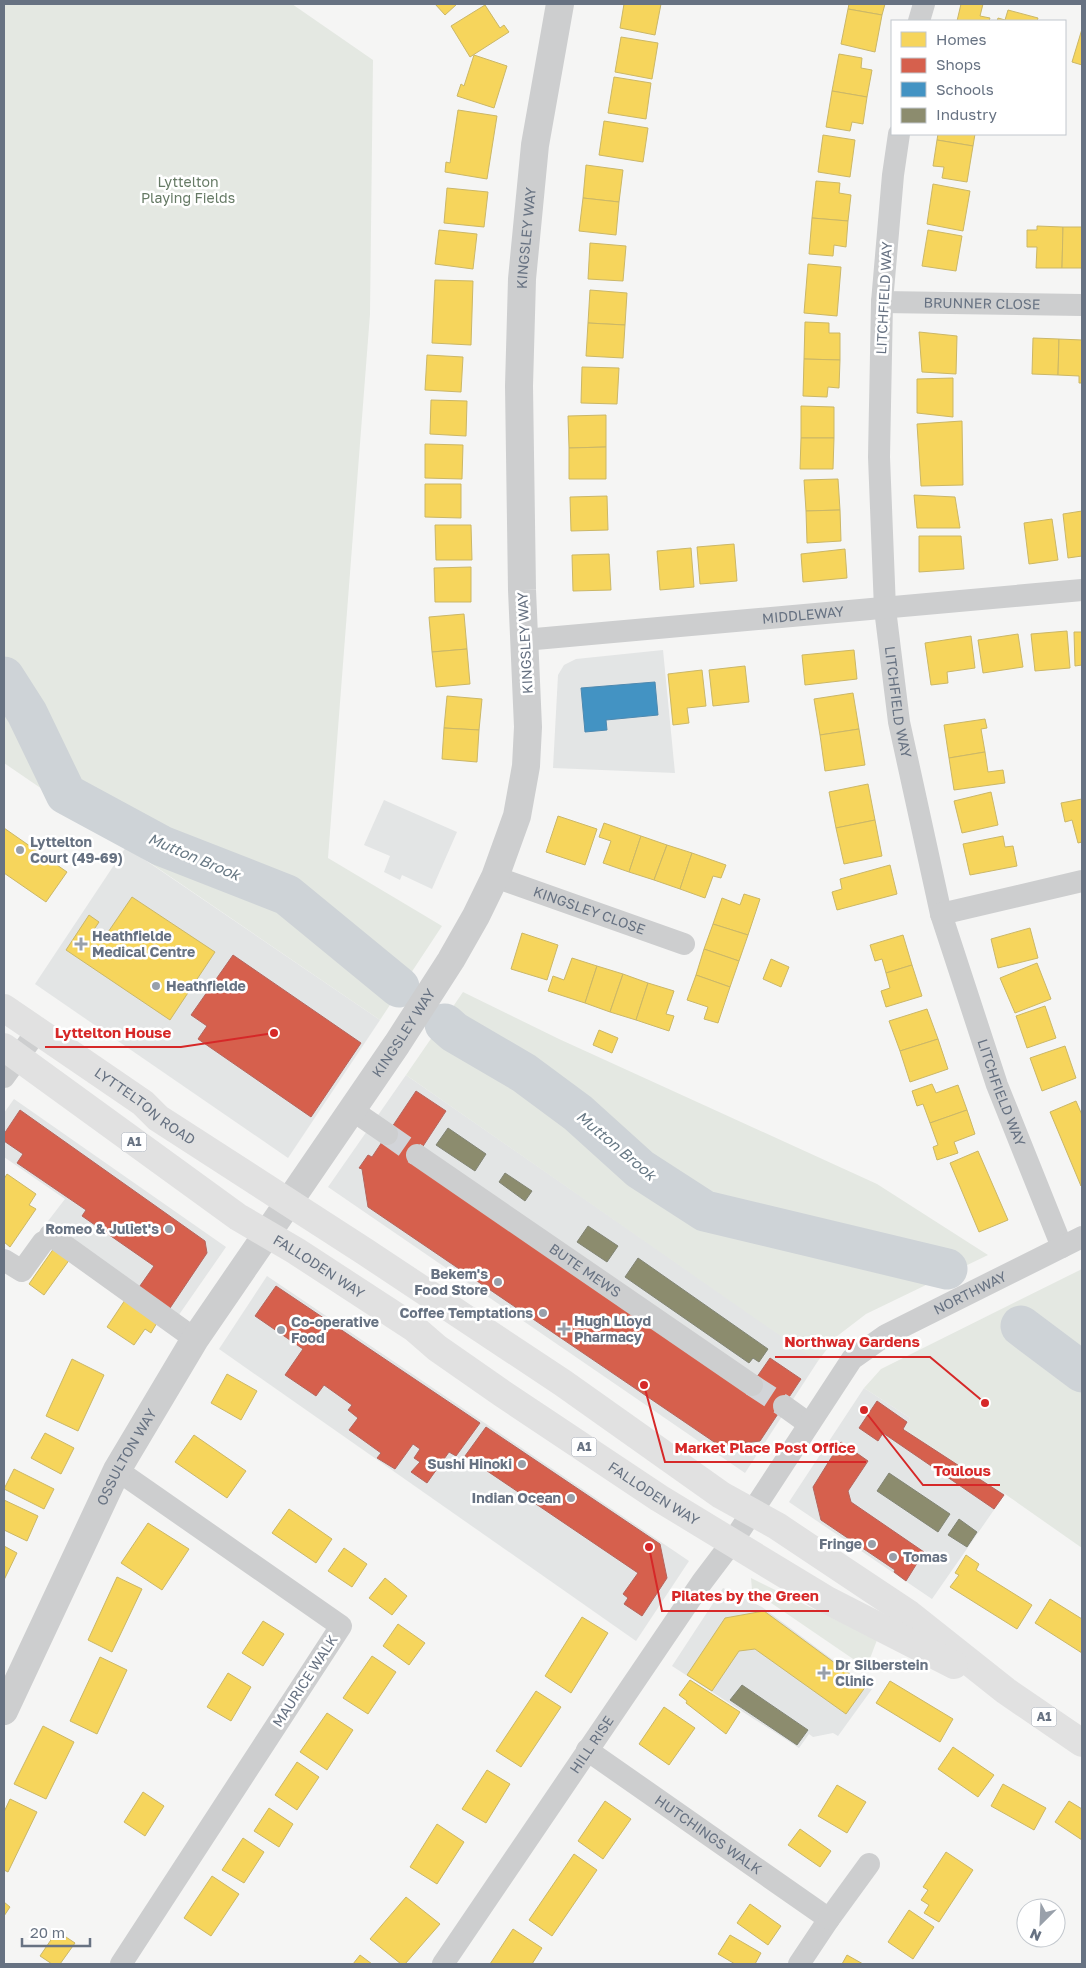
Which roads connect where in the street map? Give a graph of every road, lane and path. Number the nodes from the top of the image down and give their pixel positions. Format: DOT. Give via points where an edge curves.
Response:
graph roads {
  1 [pos="560,4"];
  2 [pos="924,4"];
  3 [pos="919,20"];
  4 [pos="899,135"];
  5 [pos="882,302"];
  6 [pos="1082,306"];
  7 [pos="1082,590"];
  8 [pos="885,609"];
  9 [pos="524,640"];
  10 [pos="495,877"];
  11 [pos="1082,882"];
  12 [pos="941,914"];
  13 [pos="684,944"];
  14 [pos="4,1008"];
  15 [pos="38,1031"];
  16 [pos="9,1061"];
  17 [pos="352,1110"];
  18 [pos="387,1134"];
  19 [pos="417,1154"];
  20 [pos="278,1218"];
  21 [pos="1082,1237"];
  22 [pos="1062,1247"];
  23 [pos="4,1260"];
  24 [pos="196,1339"];
  25 [pos="752,1385"];
  26 [pos="784,1406"];
  27 [pos="809,1424"];
  28 [pos="117,1470"];
  29 [pos="743,1527"];
  30 [pos="1006,1692"];
  31 [pos="4,1711"];
  32 [pos="1082,1743"];
  33 [pos="587,1750"];
  34 [pos="869,1864"];
  35 [pos="829,1919"];
  36 [pos="121,1964"];
  37 [pos="443,1964"];
  38 [pos="799,1964"];
  1 -- 9 [label="street, KINGSLEY WAY" via="534,145 522,279 519,386"];
  2 -- 3 [label="street"];
  4 -- 5 [label="street, LITCHFIELD WAY"];
  5 -- 6 [label="street, BRUNNER CLOSE"];
  5 -- 8 [label="street, LITCHFIELD WAY" via="879,457"];
  7 -- 8 [label="street, MIDDLEWAY"];
  8 -- 9 [label="street, MIDDLEWAY"];
  8 -- 12 [label="street, LITCHFIELD WAY" via="899,722"];
  9 -- 10 [label="street, KINGSLEY WAY" via="528,727 526,766 516,816"];
  10 -- 13 [label="street, KINGSLEY CLOSE"];
  10 -- 17 [label="street, KINGSLEY WAY" via="444,973"];
  11 -- 12 [label="street"];
  12 -- 22 [label="street, LITCHFIELD WAY" via="997,1085"];
  14 -- 15 [label="highway, LYTTELTON ROAD / A1"];
  15 -- 16 [label="street"];
  15 -- 20 [label="highway, LYTTELTON ROAD / A1" via="143,1102"];
  16 -- 20 [label="highway, A1" via="238,1217"];
  17 -- 18 [label="street"];
  17 -- 20 [label="street, KINGSLEY WAY"];
  19 -- 25 [label="street, BUTE MEWS"];
  20 -- 24 [label="street, OSSULTON WAY"];
  20 -- 29 [label="highway, FALLODEN WAY / A1" via="563,1383 715,1492"];
  20 -- 29 [label="highway, FALLODEN WAY / A1" via="437,1348 659,1498 708,1529"];
  21 -- 22 [label="street, NORTHWAY"];
  22 -- 27 [label="street, NORTHWAY" via="886,1335 852,1359"];
  23 -- 24 [label="street" via="22,1271 47,1238"];
  24 -- 28 [label="street, OSSULTON WAY"];
  26 -- 27 [label="street"];
  27 -- 29 [label="street, NORTHWAY"];
  28 -- 31 [label="street, OSSULTON WAY"];
  28 -- 36 [label="street, MAURICE WALK" via="341,1626"];
  29 -- 30 [label="highway, FALLODEN WAY / A1" via="827,1600"];
  29 -- 30 [label="highway, FALLODEN WAY / A1" via="785,1531 909,1614"];
  29 -- 33 [label="street, HILL RISE"];
  30 -- 32 [label="highway, FALLODEN WAY / A1"];
  33 -- 35 [label="street, HUTCHINGS WALK"];
  33 -- 37 [label="street, HILL RISE"];
  34 -- 35 [label="street"];
  35 -- 38 [label="street"];
}
